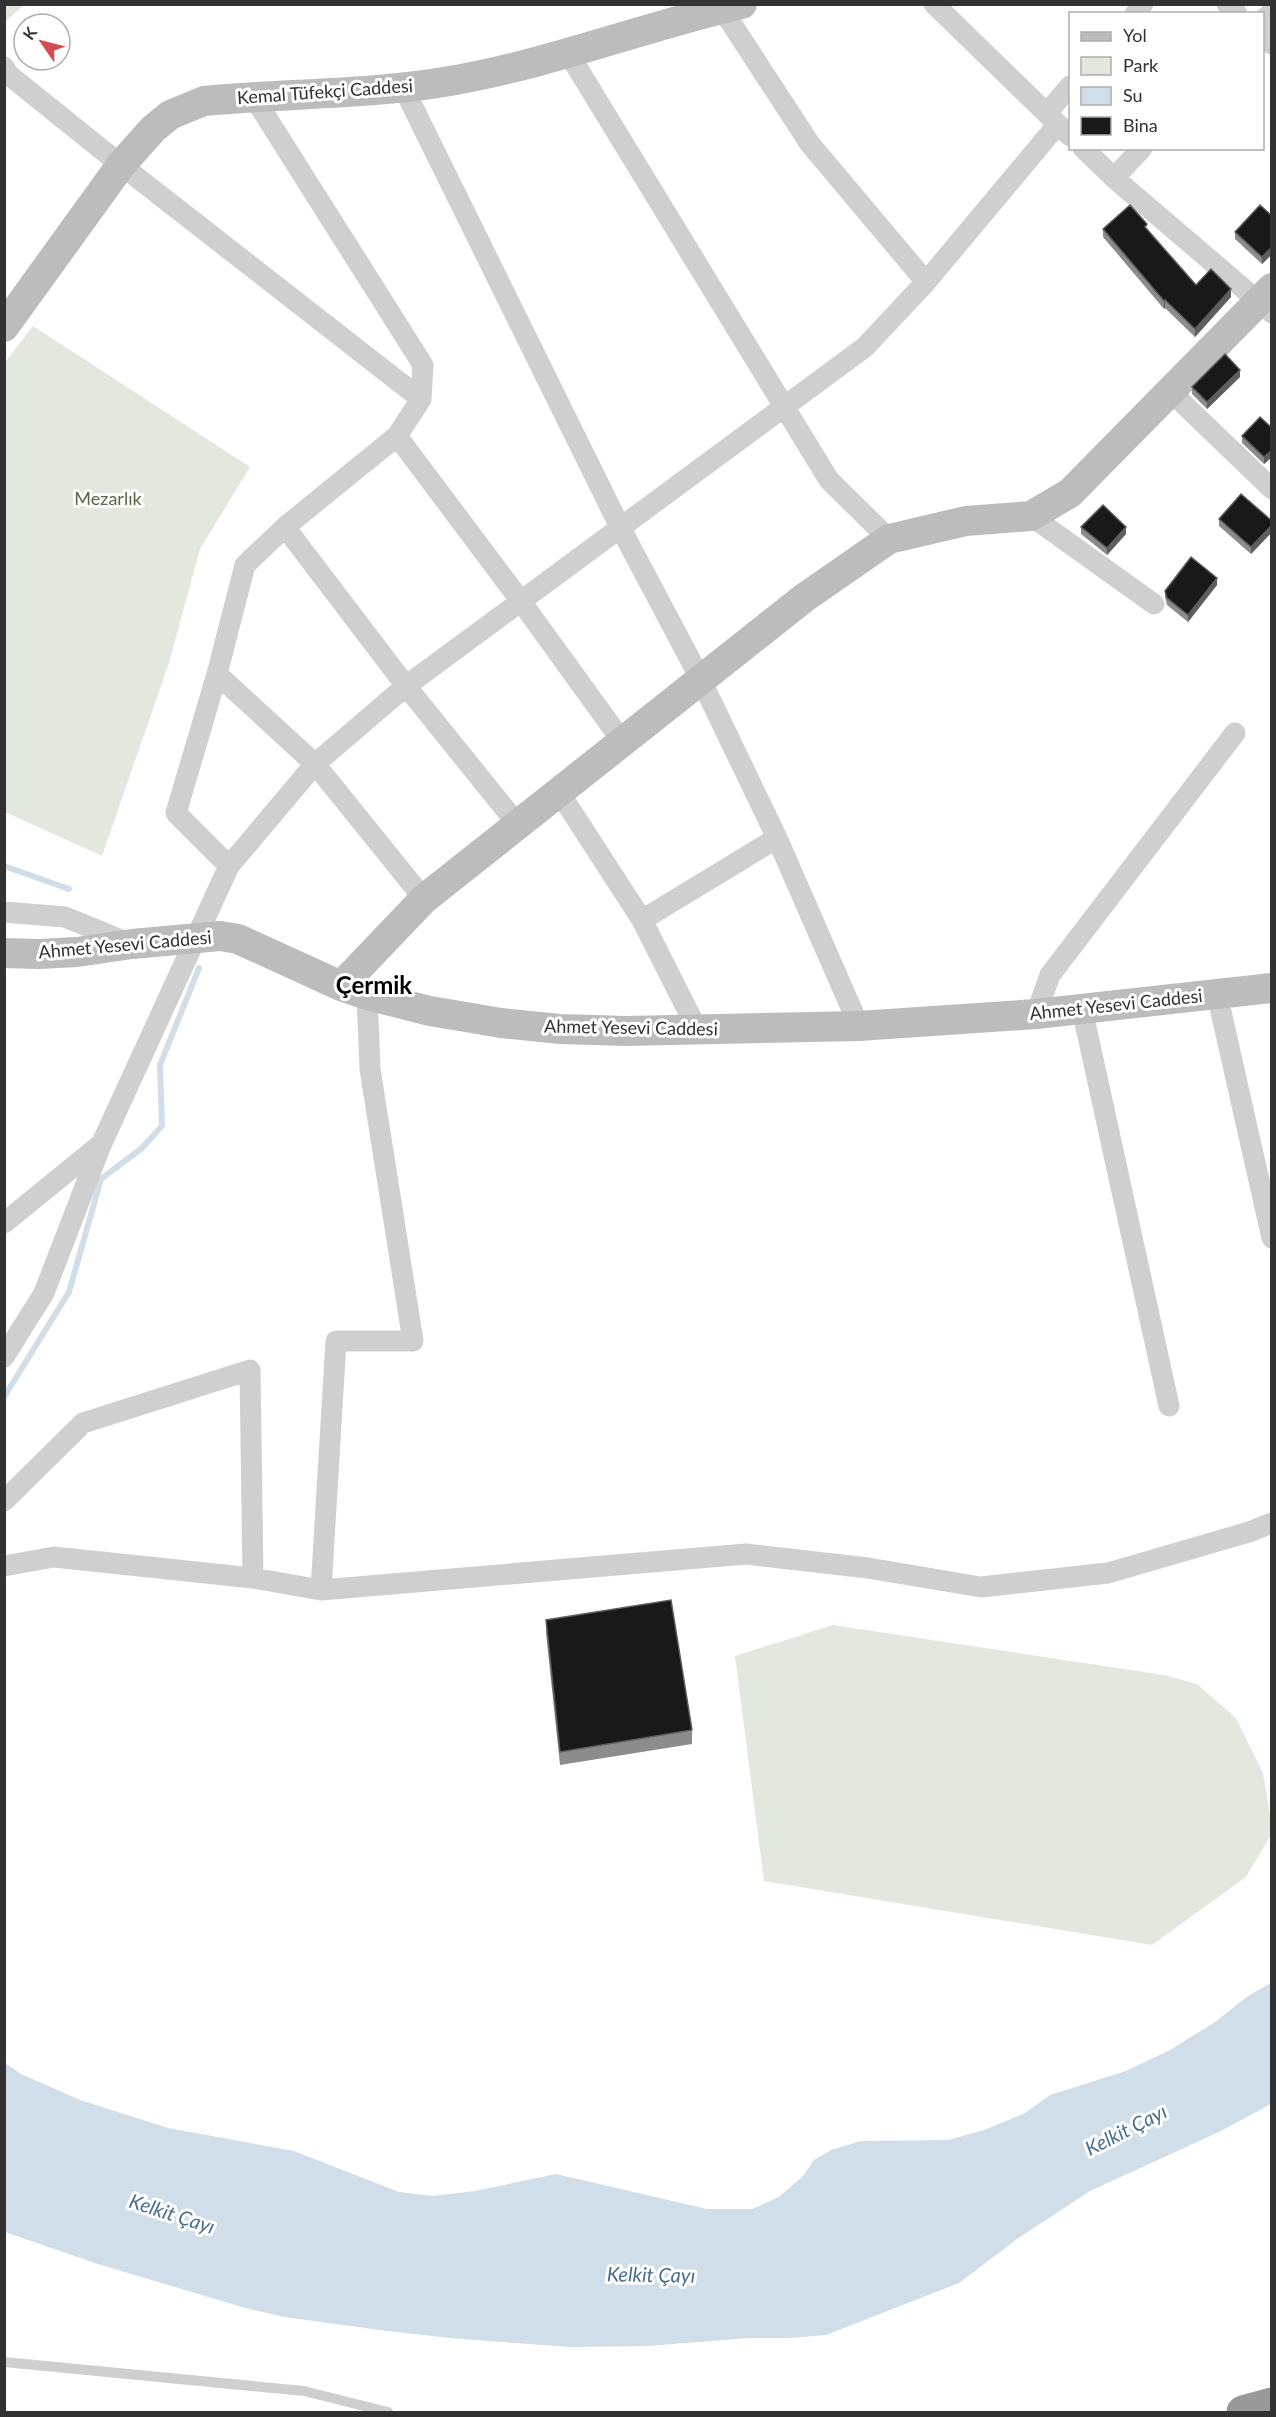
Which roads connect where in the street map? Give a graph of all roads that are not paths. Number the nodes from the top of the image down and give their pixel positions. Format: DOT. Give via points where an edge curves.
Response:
graph roads {
  1 [pos="934,4"];
  2 [pos="732,7"];
  3 [pos="567,51"];
  4 [pos="6,74"];
  5 [pos="404,88"];
  6 [pos="1069,92"];
  7 [pos="253,96"];
  8 [pos="1058,125"];
  9 [pos="1085,150"];
  10 [pos="1140,150"];
  11 [pos="121,165"];
  12 [pos="1114,178"];
  13 [pos="926,282"];
  14 [pos="1267,301"];
  15 [pos="4,327"];
  16 [pos="1170,392"];
  17 [pos="421,399"];
  18 [pos="784,406"];
  19 [pos="397,436"];
  20 [pos="1272,489"];
  21 [pos="1031,516"];
  22 [pos="285,527"];
  23 [pos="620,527"];
  24 [pos="889,539"];
  25 [pos="520,600"];
  26 [pos="1154,604"];
  27 [pos="217,674"];
  28 [pos="701,680"];
  29 [pos="406,686"];
  30 [pos="1235,733"];
  31 [pos="622,741"];
  32 [pos="315,764"];
  33 [pos="559,792"];
  34 [pos="518,825"];
  35 [pos="777,838"];
  36 [pos="229,866"];
  37 [pos="424,900"];
  38 [pos="4,912"];
  39 [pos="642,920"];
  40 [pos="196,937"];
  41 [pos="132,944"];
  42 [pos="4,953"];
  43 [pos="1272,988"];
  44 [pos="354,991"];
  45 [pos="1217,994"];
  46 [pos="1082,1009"];
  47 [pos="1036,1014"];
  48 [pos="859,1026"];
  49 [pos="698,1031"];
  50 [pos="101,1145"];
  51 [pos="4,1223"];
  52 [pos="1272,1238"];
  53 [pos="4,1357"];
  54 [pos="1169,1406"];
  55 [pos="4,1500"];
  56 [pos="1272,1523"];
  57 [pos="4,1566"];
  58 [pos="253,1578"];
  59 [pos="321,1590"];
  60 [pos="4,2362"];
  61 [pos="1272,2404"];
  62 [pos="388,2412"];
  63 [pos="1243,2412"];
  1 -- 8 [label="street"];
  2 -- 3 [label="street, Kemal Tüfekçi Caddesi"];
  2 -- 13 [label="street" via="810,144"];
  3 -- 5 [label="street, Kemal Tüfekçi Caddesi" via="506,69"];
  3 -- 18 [label="street"];
  4 -- 11 [label="street"];
  5 -- 7 [label="street, Kemal Tüfekçi Caddesi"];
  5 -- 23 [label="street"];
  6 -- 8 [label="street"];
  7 -- 11 [label="street, Kemal Tüfekçi Caddesi" via="204,101 170,115"];
  7 -- 17 [label="street" via="423,365"];
  8 -- 13 [label="street"];
  9 -- 12 [label="street"];
  10 -- 12 [label="street"];
  11 -- 15 [label="street, Kemal Tüfekçi Caddesi"];
  11 -- 17 [label="street"];
  12 -- 14 [label="street"];
  13 -- 18 [label="street" via="866,347"];
  14 -- 16 [label="street"];
  16 -- 20 [label="street"];
  16 -- 21 [label="street" via="1070,493"];
  17 -- 19 [label="street"];
  18 -- 23 [label="street"];
  18 -- 24 [label="street" via="829,480"];
  19 -- 22 [label="street"];
  19 -- 25 [label="street"];
  21 -- 24 [label="street" via="966,521"];
  21 -- 26 [label="street"];
  22 -- 27 [label="street" via="245,565"];
  22 -- 29 [label="street"];
  23 -- 25 [label="street"];
  23 -- 28 [label="street"];
  24 -- 28 [label="street" via="804,598"];
  25 -- 29 [label="street"];
  25 -- 31 [label="street"];
  27 -- 32 [label="street"];
  27 -- 36 [label="street" via="176,813"];
  28 -- 31 [label="street"];
  28 -- 35 [label="street"];
  29 -- 32 [label="street"];
  29 -- 34 [label="street"];
  30 -- 47 [label="street" via="1050,975"];
  31 -- 33 [label="street"];
  32 -- 36 [label="street"];
  32 -- 37 [label="street"];
  33 -- 34 [label="street"];
  33 -- 39 [label="street"];
  34 -- 37 [label="street"];
  35 -- 39 [label="street"];
  35 -- 48 [label="street"];
  36 -- 40 [label="street"];
  37 -- 44 [label="street"];
  38 -- 41 [label="street" via="64,917"];
  39 -- 49 [label="street"];
  40 -- 41 [label="street, Ahmet Yesevi Caddesi"];
  40 -- 44 [label="street, Ahmet Yesevi Caddesi" via="238,939"];
  40 -- 50 [label="street"];
  41 -- 42 [label="street, Ahmet Yesevi Caddesi" via="77,952"];
  43 -- 45 [label="street, Ahmet Yesevi Caddesi"];
  44 -- 49 [label="street, Ahmet Yesevi Caddesi" via="468,1019 501,1023 572,1029"];
  44 -- 59 [label="street" via="413,1341 336,1341"];
  45 -- 46 [label="street, Ahmet Yesevi Caddesi"];
  45 -- 52 [label="street"];
  46 -- 47 [label="street, Ahmet Yesevi Caddesi"];
  46 -- 54 [label="street"];
  47 -- 48 [label="street, Ahmet Yesevi Caddesi"];
  48 -- 49 [label="street, Ahmet Yesevi Caddesi"];
  50 -- 51 [label="street"];
  50 -- 53 [label="street" via="44,1293"];
  55 -- 58 [label="street" via="83,1423 250,1370"];
  56 -- 59 [label="street" via="1107,1574 981,1587 868,1568 746,1554"];
  57 -- 58 [label="street" via="54,1557"];
  58 -- 59 [label="street"];
  60 -- 62 [label="lane" via="304,2391"];
  61 -- 63 [label="highway"];
}
